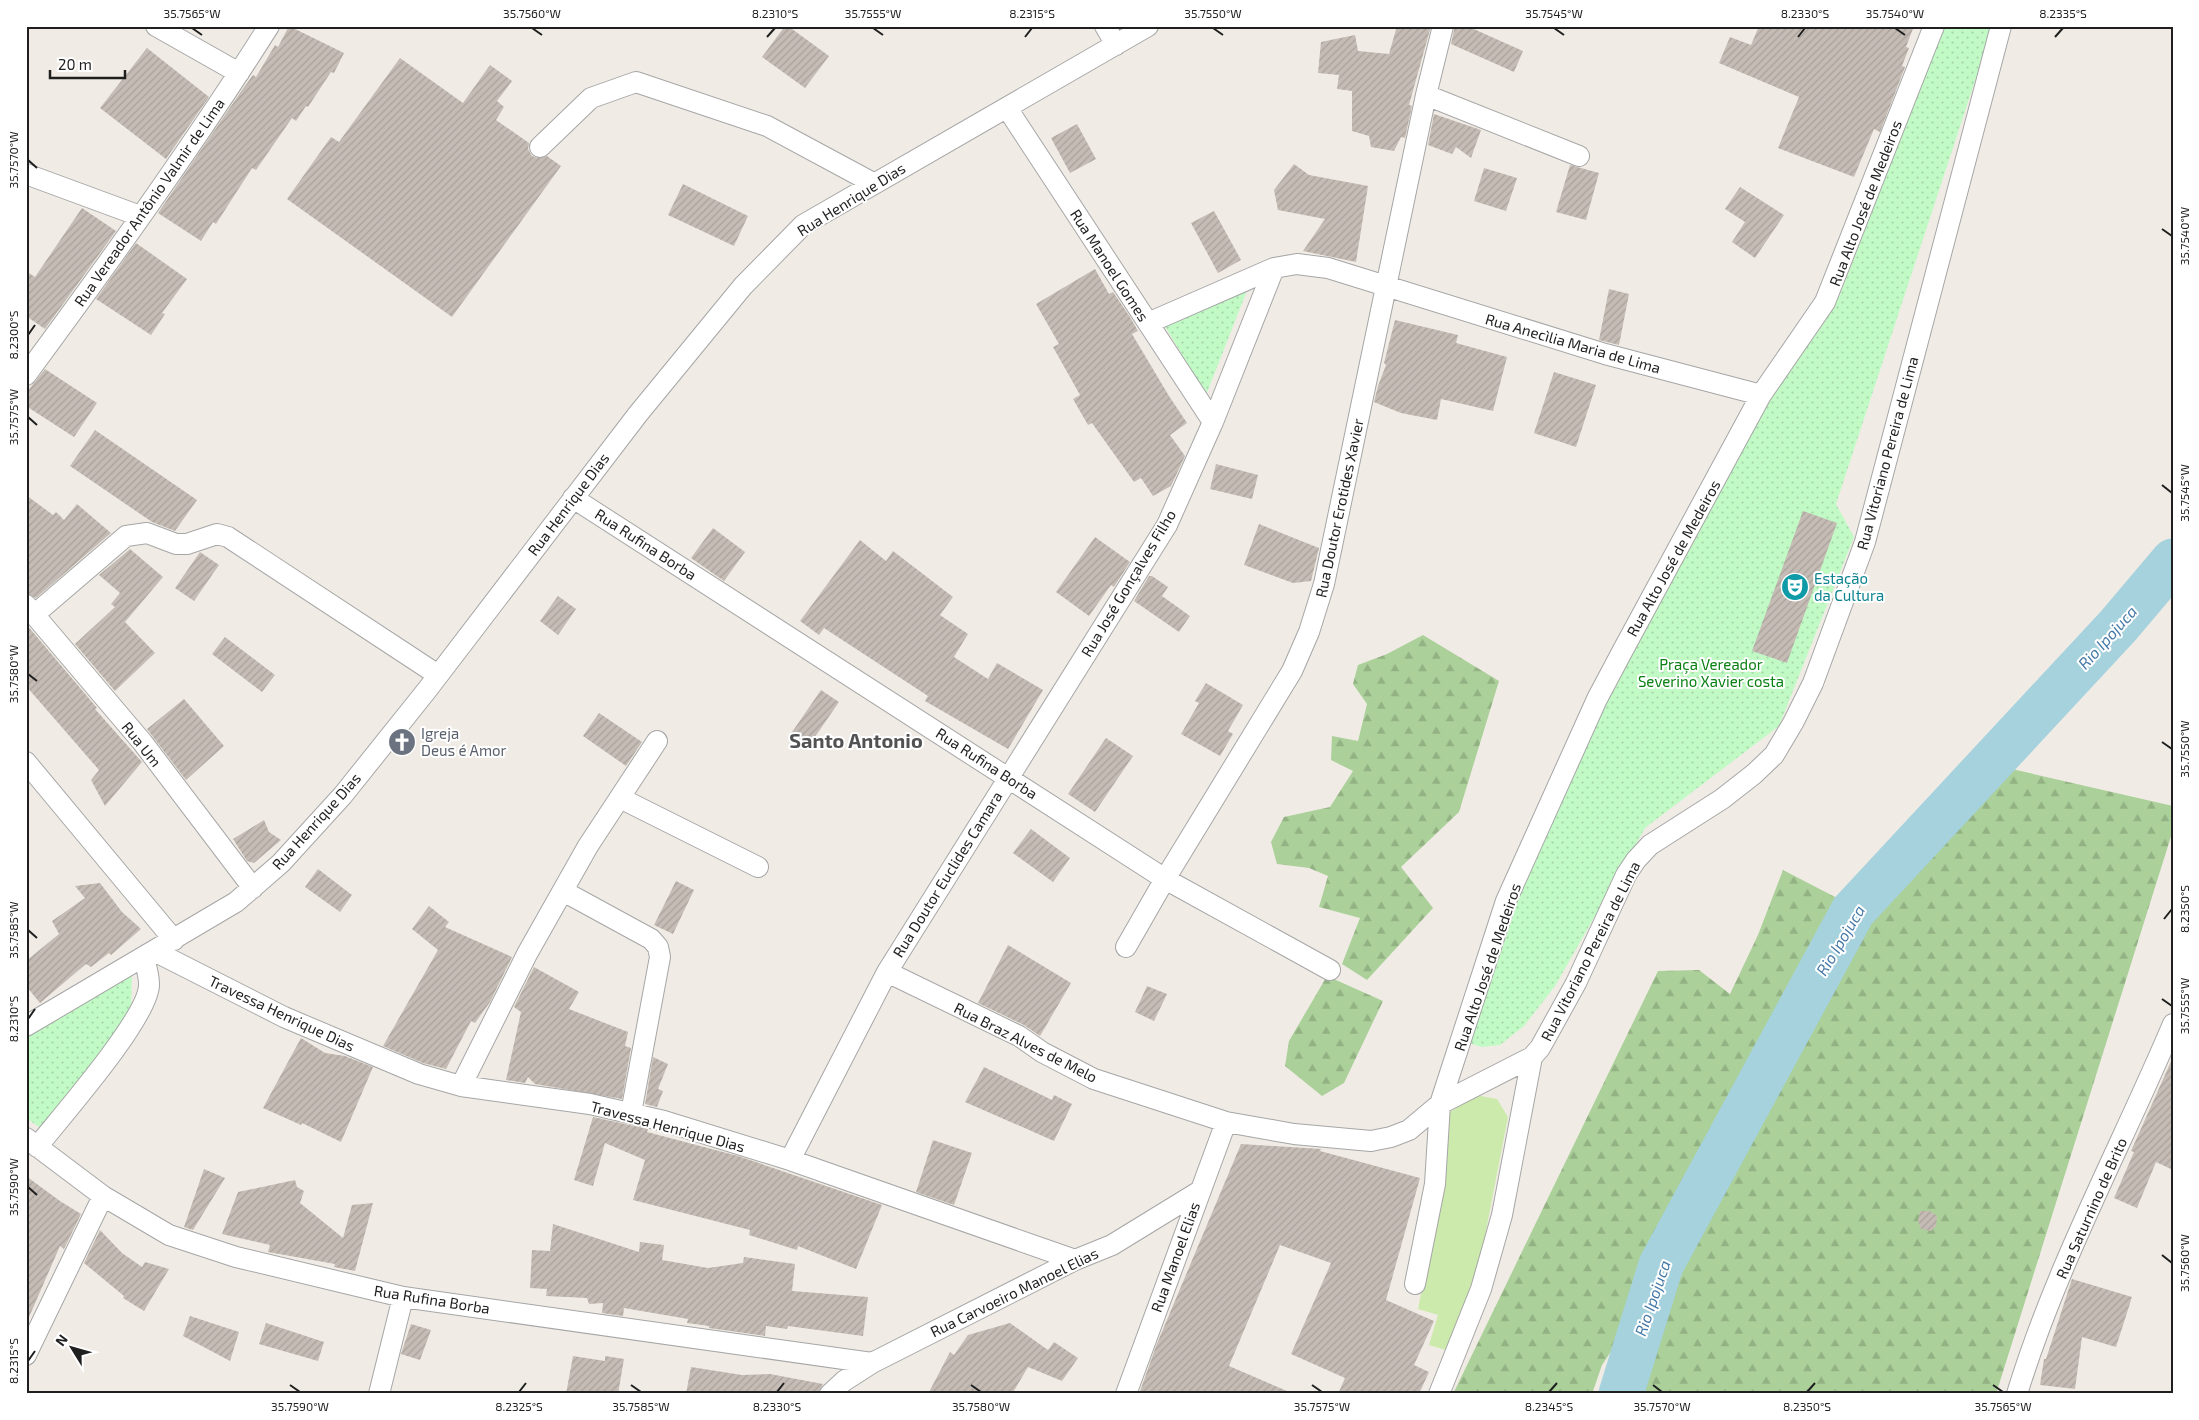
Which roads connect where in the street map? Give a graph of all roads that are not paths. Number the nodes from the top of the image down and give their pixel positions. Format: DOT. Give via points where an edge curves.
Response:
graph roads {
  1 [pos="156,26"];
  2 [pos="269,26"];
  3 [pos="1106,26"];
  4 [pos="1148,26"];
  5 [pos="1443,26"];
  6 [pos="1934,26"];
  7 [pos="2001,26"];
  8 [pos="1116,45"];
  9 [pos="239,73"];
  10 [pos="1426,95"];
  11 [pos="1007,108"];
  12 [pos="540,147"];
  13 [pos="1579,156"];
  14 [pos="26,174"];
  15 [pos="873,183"];
  16 [pos="140,216"];
  17 [pos="1274,268"];
  18 [pos="1386,286"];
  19 [pos="1148,323"];
  20 [pos="26,375"];
  21 [pos="1761,395"];
  22 [pos="1213,422"];
  23 [pos="573,498"];
  24 [pos="30,610"];
  25 [pos="438,675"];
  26 [pos="657,741"];
  27 [pos="26,762"];
  28 [pos="1007,777"];
  29 [pos="620,798"];
  30 [pos="758,867"];
  31 [pos="1165,879"];
  32 [pos="253,888"];
  33 [pos="563,891"];
  34 [pos="174,940"];
  35 [pos="1126,947"];
  36 [pos="149,954"];
  37 [pos="1330,970"];
  38 [pos="887,972"];
  39 [pos="28,1022"];
  40 [pos="2173,1024"];
  41 [pos="1532,1057"];
  42 [pos="461,1086"];
  43 [pos="1440,1104"];
  44 [pos="631,1113"];
  45 [pos="1226,1122"];
  46 [pos="32,1143"];
  47 [pos="790,1160"];
  48 [pos="1200,1192"];
  49 [pos="103,1196"];
  50 [pos="1075,1260"];
  51 [pos="1415,1284"];
  52 [pos="404,1297"];
  53 [pos="26,1355"];
  54 [pos="872,1363"];
  55 [pos="380,1394"];
  56 [pos="830,1394"];
  57 [pos="1126,1394"];
  58 [pos="1439,1394"];
  59 [pos="2017,1394"];
  1 -- 9 [label="street"];
  2 -- 9 [label="street, Rua Vereador Antônio Valmir de Lima"];
  3 -- 8 [label="street"];
  4 -- 8 [label="street, Rua Henrique Dias"];
  5 -- 10 [label="street, Rua Doutor Erotides Xavier"];
  6 -- 21 [label="street, Rua Alto José de Medeiros" via="1829,294"];
  7 -- 41 [label="street, Rua Vitoriano Pereira de Lima" via="1865,542 1813,683 1774,755 1722,799 1671,830 1636,860 1568,997"];
  8 -- 11 [label="street, Rua Henrique Dias"];
  9 -- 16 [label="street, Rua Vereador Antônio Valmir de Lima"];
  10 -- 13 [label="street"];
  10 -- 18 [label="street, Rua Doutor Erotides Xavier"];
  11 -- 15 [label="street, Rua Henrique Dias"];
  11 -- 19 [label="street, Rua Manoel Gomes"];
  12 -- 15 [label="street" via="591,98 636,82 767,126"];
  14 -- 16 [label="street"];
  15 -- 23 [label="street, Rua Henrique Dias" via="803,225 775,251 742,286"];
  16 -- 20 [label="street, Rua Vereador Antônio Valmir de Lima"];
  17 -- 18 [label="street, Rua Anecìlia Maria de Lima" via="1296,264 1328,268"];
  17 -- 19 [label="street, Rua Anecìlia Maria de Lima"];
  17 -- 22 [label="street, Rua José Gonçalves Filho"];
  18 -- 21 [label="street, Rua Anecìlia Maria de Lima" via="1605,354"];
  18 -- 31 [label="street, Rua Doutor Erotides Xavier" via="1324,584 1309,632 1292,670"];
  19 -- 22 [label="street, Rua Manoel Gomes"];
  21 -- 43 [label="street, Rua Alto José de Medeiros" via="1593,707 1506,901"];
  22 -- 28 [label="street, Rua José Gonçalves Filho" via="1167,524"];
  23 -- 25 [label="street, Rua Henrique Dias"];
  23 -- 28 [label="street, Rua Rufina Borba"];
  24 -- 25 [label="street" via="126,536 147,533 176,544 187,544 217,534 228,537"];
  24 -- 32 [label="street, Rua Um" via="143,743"];
  25 -- 32 [label="street, Rua Henrique Dias" via="342,795"];
  26 -- 29 [label="street"];
  27 -- 34 [label="street"];
  28 -- 31 [label="street, Rua Rufina Borba"];
  28 -- 38 [label="street, Rua Doutor Euclides Camara"];
  29 -- 30 [label="street"];
  29 -- 33 [label="street"];
  31 -- 35 [label="street, Rua Doutor Erotides Xavier"];
  31 -- 37 [label="street, Rua Rufina Borba"];
  32 -- 34 [label="street, Rua Henrique Dias"];
  33 -- 42 [label="street" via="526,954"];
  33 -- 44 [label="street" via="651,939 658,947 660,957"];
  34 -- 36 [label="street, Rua Henrique Dias"];
  36 -- 39 [label="street, Rua Henrique Dias"];
  36 -- 42 [label="street, Travessa Henrique Dias" via="284,1017 419,1074"];
  36 -- 46 [label="street" via="149,985 141,1009 126,1035"];
  38 -- 45 [label="street, Rua Braz Alves de Melo" via="1013,1033 1094,1079"];
  38 -- 47 [label="street, Rua Doutor Euclides Camara"];
  40 -- 59 [label="street, Rua Saturnino de Brito" via="2064,1269 2032,1347"];
  41 -- 43 [label="street, Rua Braz Alves de Melo"];
  41 -- 58 [label="street, Rua Vitoriano Pereira de Lima" via="1502,1215 1481,1289"];
  42 -- 44 [label="street, Travessa Henrique Dias"];
  43 -- 45 [label="street, Rua Braz Alves de Melo" via="1409,1130 1371,1141 1294,1134"];
  43 -- 51 [label="street, Rua Alto José de Medeiros" via="1435,1184"];
  44 -- 47 [label="street, Travessa Henrique Dias"];
  45 -- 48 [label="street, Rua Manoel Elias"];
  46 -- 49 [label="street, Rua Rufina Borba"];
  47 -- 50 [label="street, Travessa Henrique Dias"];
  48 -- 50 [label="street, Rua Carvoeiro Manoel Elias" via="1112,1245"];
  48 -- 57 [label="street, Rua Manoel Elias"];
  49 -- 52 [label="street, Rua Rufina Borba" via="169,1235 198,1246"];
  49 -- 53 [label="street"];
  50 -- 54 [label="street, Rua Carvoeiro Manoel Elias"];
  52 -- 54 [label="street, Rua Rufina Borba"];
  52 -- 55 [label="street"];
  54 -- 56 [label="street, Rua Carvoeiro Manoel Elias"];
}
